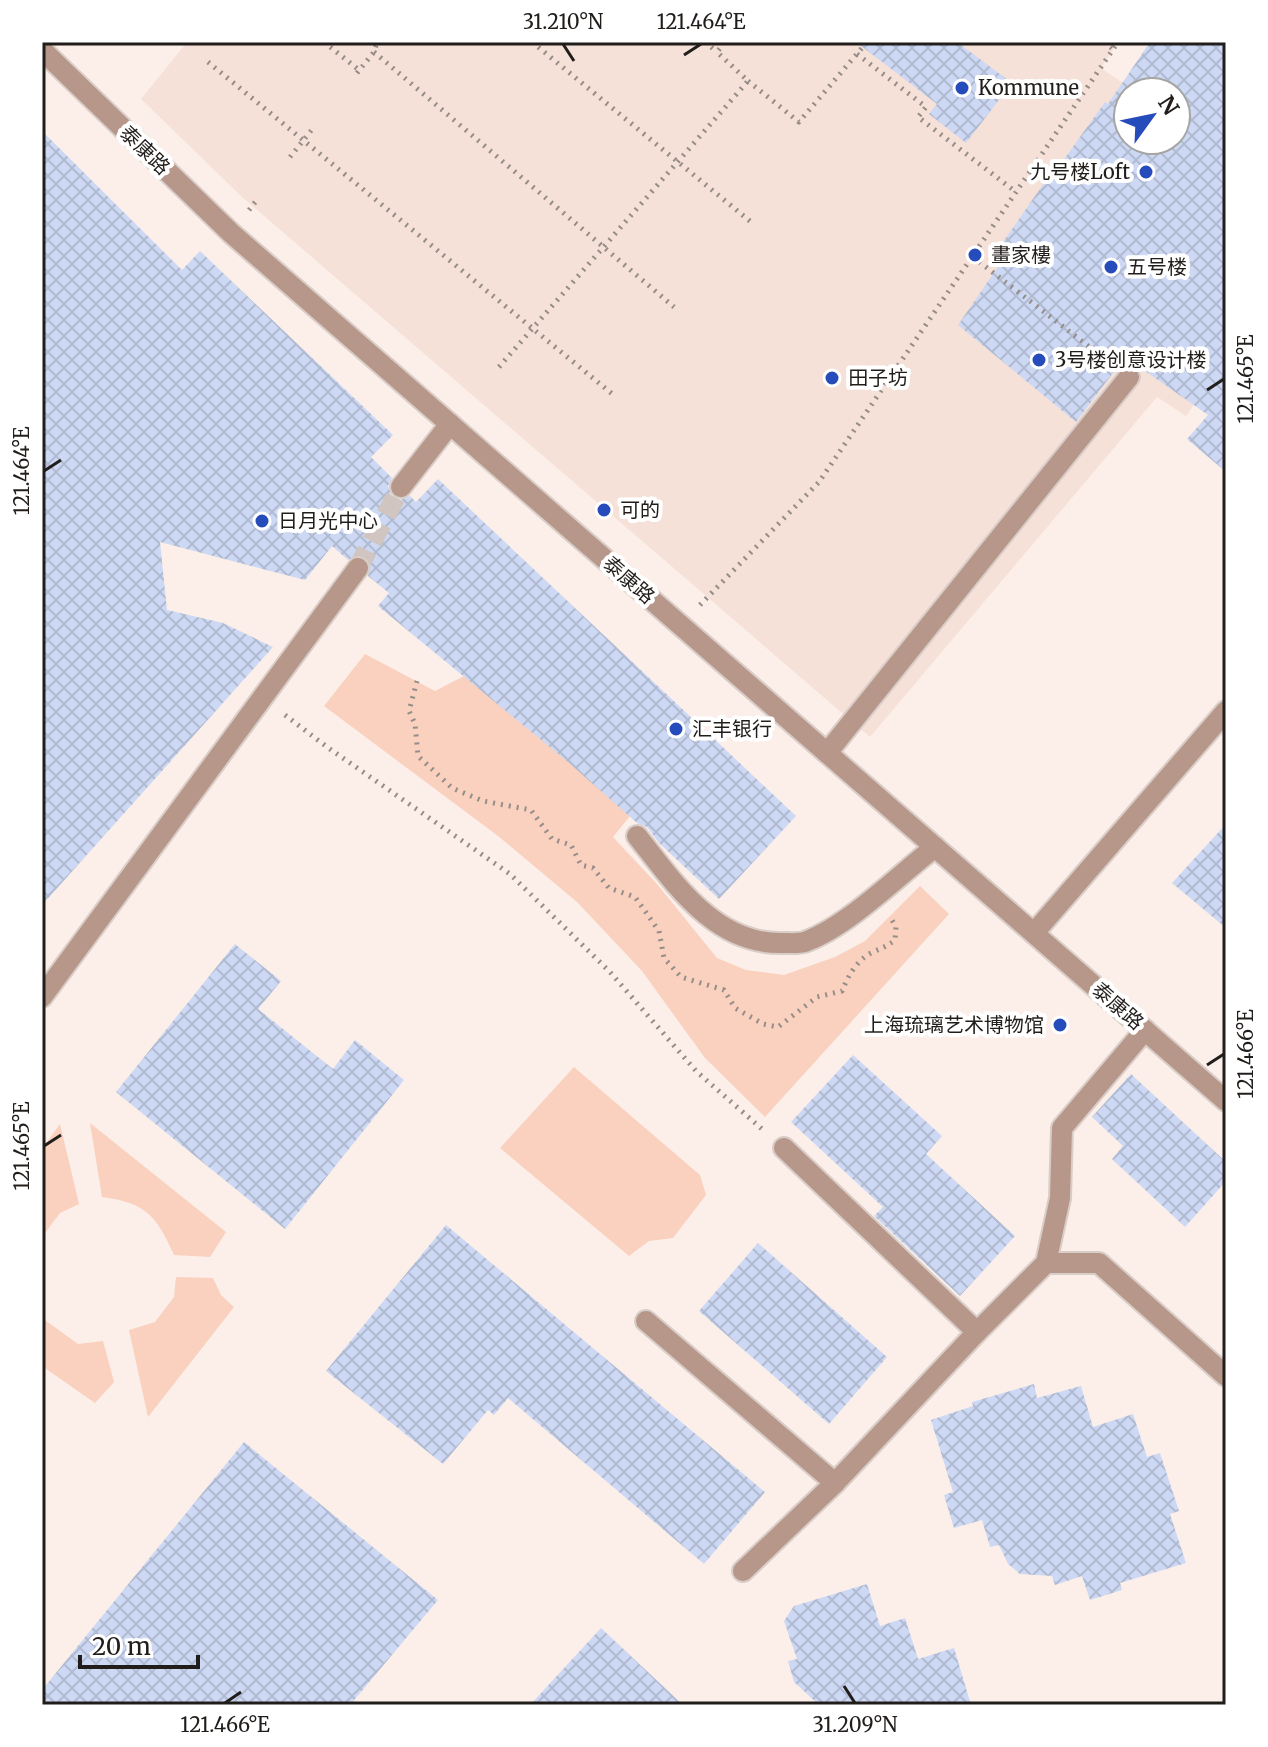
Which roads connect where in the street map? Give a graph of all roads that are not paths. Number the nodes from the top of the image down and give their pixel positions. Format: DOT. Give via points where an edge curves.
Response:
graph roads {
  1 [pos="42,50"];
  2 [pos="1129,377"];
  3 [pos="450,424"];
  4 [pos="401,487"];
  5 [pos="358,568"];
  6 [pos="1226,711"];
  7 [pos="827,753"];
  8 [pos="637,836"];
  9 [pos="935,847"];
  10 [pos="1034,933"];
  11 [pos="42,997"];
  12 [pos="1145,1030"];
  13 [pos="1226,1101"];
  14 [pos="784,1148"];
  15 [pos="1046,1263"];
  16 [pos="646,1321"];
  17 [pos="977,1332"];
  18 [pos="1226,1376"];
  19 [pos="835,1483"];
  20 [pos="743,1571"];
  1 -- 3 [label="street, 泰康路" via="231,233"];
  2 -- 7 [label="street"];
  3 -- 4 [label="street"];
  3 -- 7 [label="street, 泰康路"];
  5 -- 11 [label="street"];
  6 -- 10 [label="street"];
  7 -- 9 [label="street, 泰康路"];
  8 -- 9 [label="street" via="684,894 720,926 762,944 806,942 845,919"];
  9 -- 10 [label="street, 泰康路"];
  10 -- 12 [label="street, 泰康路"];
  12 -- 13 [label="street, 泰康路"];
  12 -- 15 [label="street" via="1062,1128 1060,1198"];
  14 -- 17 [label="street"];
  15 -- 17 [label="street"];
  15 -- 18 [label="street" via="1099,1263"];
  16 -- 19 [label="street"];
  17 -- 19 [label="street"];
  19 -- 20 [label="street"];
}
